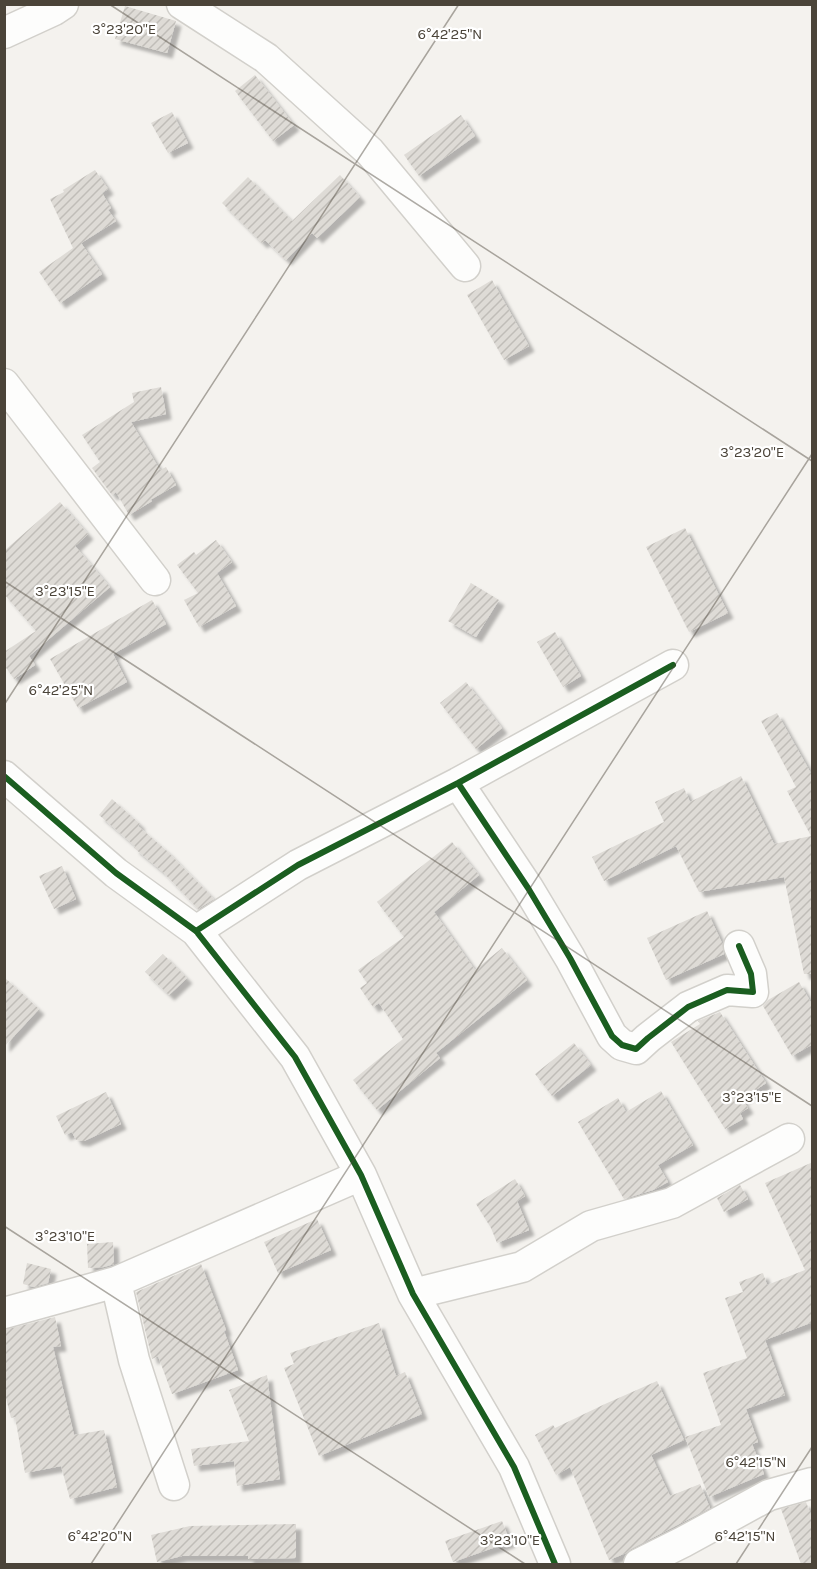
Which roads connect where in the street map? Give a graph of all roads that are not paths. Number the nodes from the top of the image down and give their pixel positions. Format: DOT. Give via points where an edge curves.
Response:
graph roads {
  1 [pos="63,4"];
  2 [pos="182,4"];
  3 [pos="4,33"];
  4 [pos="465,266"];
  5 [pos="4,384"];
  6 [pos="154,580"];
  7 [pos="673,664"];
  8 [pos="4,776"];
  9 [pos="458,783"];
  10 [pos="196,931"];
  11 [pos="739,946"];
  12 [pos="789,1139"];
  13 [pos="361,1175"];
  14 [pos="116,1282"];
  15 [pos="413,1294"];
  16 [pos="4,1312"];
  17 [pos="813,1483"];
  18 [pos="174,1485"];
  19 [pos="555,1564"];
  20 [pos="639,1564"];
  1 -- 3 [label="street"];
  2 -- 4 [label="street" via="266,58 370,152"];
  5 -- 6 [label="street"];
  7 -- 9 [label="street"];
  8 -- 10 [label="street" via="116,873"];
  9 -- 10 [label="street" via="298,865"];
  9 -- 11 [label="street" via="528,888 612,1036 622,1045 636,1049 688,1007 727,990 753,992 751,974"];
  10 -- 13 [label="street" via="295,1056"];
  12 -- 15 [label="street" via="672,1203 591,1226 522,1267"];
  13 -- 14 [label="street"];
  13 -- 15 [label="street"];
  14 -- 16 [label="street"];
  14 -- 18 [label="street" via="134,1360"];
  15 -- 19 [label="street" via="513,1467"];
  17 -- 20 [label="street" via="769,1495"];
}
